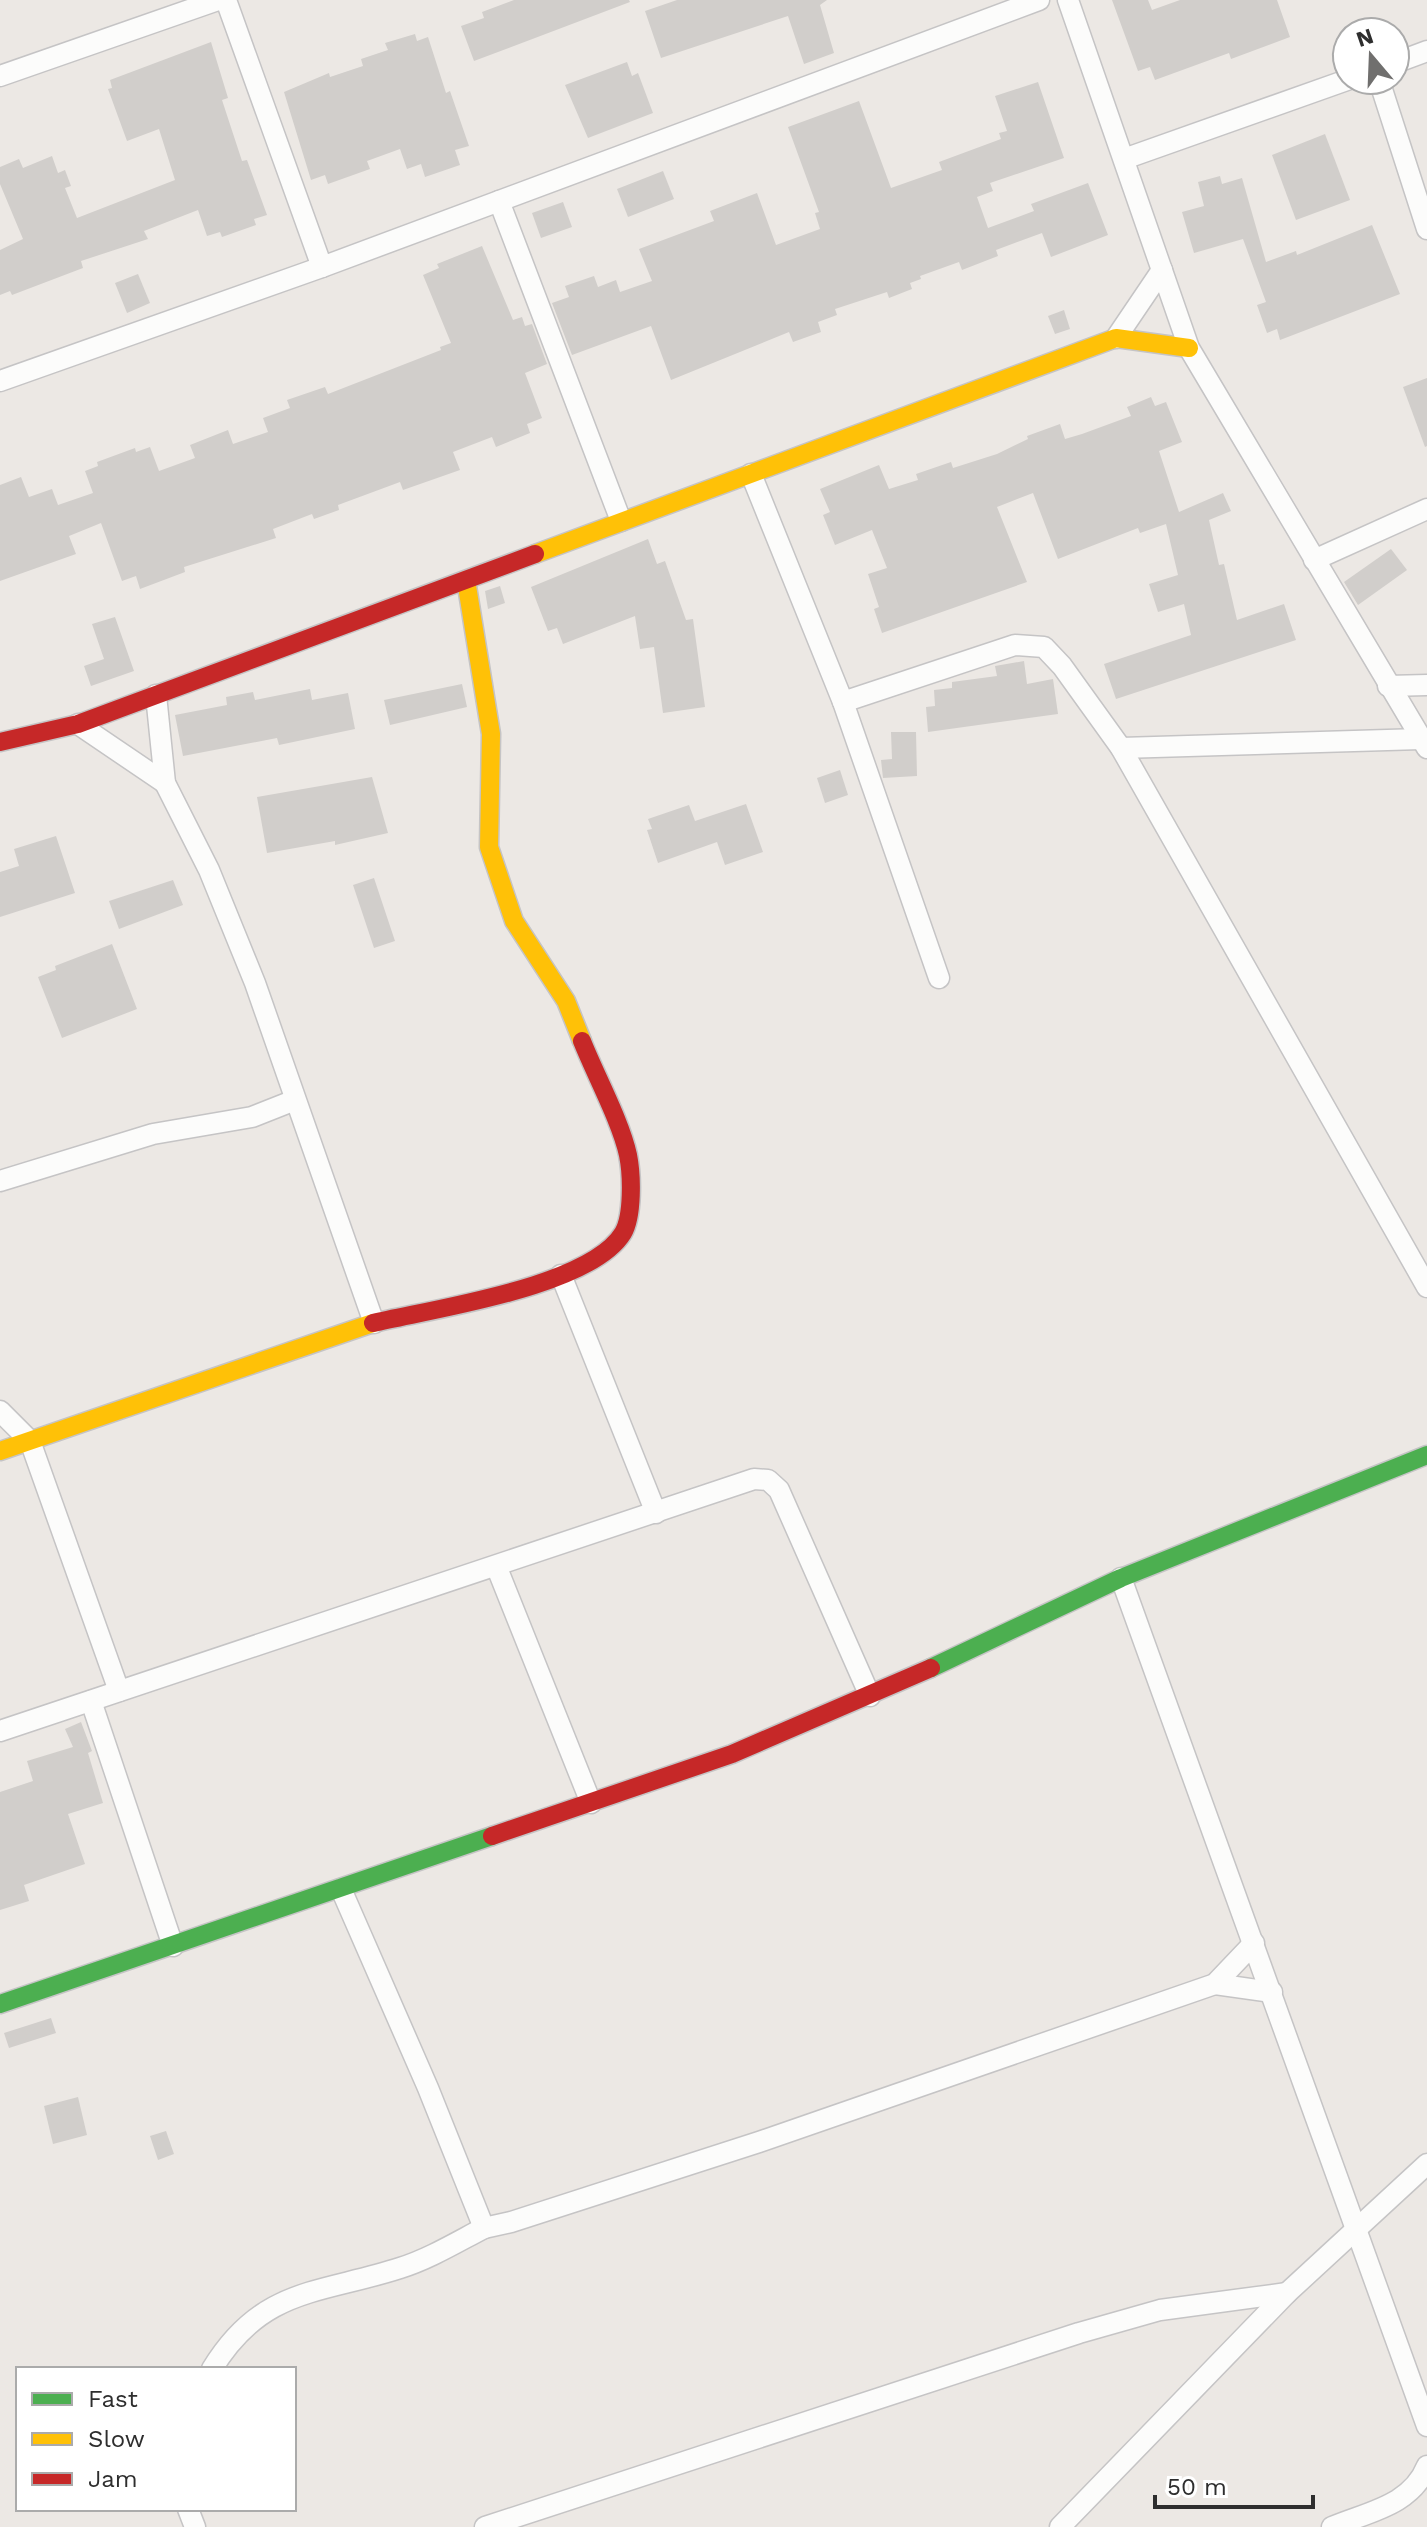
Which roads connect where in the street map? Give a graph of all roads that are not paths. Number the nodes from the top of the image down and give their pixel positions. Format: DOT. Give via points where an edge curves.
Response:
graph roads {
  1 [pos="218,0"];
  2 [pos="226,0"];
  3 [pos="1039,0"];
  4 [pos="1068,0"];
  5 [pos="0,76"];
  6 [pos="1331,86"];
  7 [pos="1384,96"];
  8 [pos="1124,159"];
  9 [pos="499,201"];
  10 [pos="1427,229"];
  11 [pos="322,267"];
  12 [pos="1162,270"];
  13 [pos="1116,338"];
  14 [pos="1189,348"];
  15 [pos="0,381"];
  16 [pos="751,474"];
  17 [pos="1427,509"];
  18 [pos="621,521"];
  19 [pos="1314,560"];
  20 [pos="466,580"];
  21 [pos="1427,685"];
  22 [pos="1388,686"];
  23 [pos="156,695"];
  24 [pos="843,702"];
  25 [pos="78,724"];
  26 [pos="0,742"];
  27 [pos="1424,743"];
  28 [pos="1121,748"];
  29 [pos="165,783"];
  30 [pos="939,978"];
  31 [pos="295,1100"];
  32 [pos="0,1181"];
  33 [pos="561,1275"];
  34 [pos="1427,1287"];
  35 [pos="374,1323"];
  36 [pos="0,1411"];
  37 [pos="30,1441"];
  38 [pos="0,1451"];
  39 [pos="1427,1455"];
  40 [pos="656,1513"];
  41 [pos="497,1568"];
  42 [pos="1121,1578"];
  43 [pos="119,1691"];
  44 [pos="870,1696"];
  45 [pos="91,1701"];
  46 [pos="0,1731"];
  47 [pos="591,1803"];
  48 [pos="341,1889"];
  49 [pos="1254,1943"];
  50 [pos="173,1946"];
  51 [pos="1215,1984"];
  52 [pos="1272,1992"];
  53 [pos="0,2004"];
  54 [pos="1427,2164"];
  55 [pos="1358,2227"];
  56 [pos="484,2228"];
  57 [pos="1287,2293"];
  58 [pos="213,2367"];
  59 [pos="1427,2426"];
  60 [pos="1427,2466"];
  61 [pos="485,2527"];
  62 [pos="1060,2527"];
  63 [pos="1332,2527"];
  1 -- 5 [label="street"];
  2 -- 11 [label="street"];
  3 -- 9 [label="street"];
  4 -- 8 [label="street"];
  6 -- 8 [label="street"];
  7 -- 10 [label="street"];
  8 -- 12 [label="street"];
  9 -- 11 [label="street"];
  9 -- 18 [label="street"];
  11 -- 15 [label="street"];
  12 -- 13 [label="street"];
  12 -- 14 [label="street"];
  13 -- 14 [label="street"];
  13 -- 16 [label="street"];
  14 -- 19 [label="street"];
  16 -- 18 [label="street"];
  16 -- 24 [label="street"];
  17 -- 19 [label="street"];
  18 -- 20 [label="street"];
  19 -- 22 [label="street"];
  20 -- 23 [label="street"];
  20 -- 33 [label="street" via="491,734 489,847 514,921 566,1001 628,1155 629,1218 622,1235 598,1257"];
  21 -- 22 [label="street"];
  22 -- 27 [label="street"];
  23 -- 25 [label="street"];
  23 -- 29 [label="street"];
  24 -- 28 [label="street" via="1015,645 1044,647"];
  24 -- 30 [label="street"];
  25 -- 26 [label="street"];
  25 -- 29 [label="street"];
  27 -- 28 [label="street"];
  28 -- 34 [label="street"];
  29 -- 31 [label="street" via="217,888"];
  31 -- 32 [label="street" via="242,1119 153,1134"];
  31 -- 35 [label="street"];
  33 -- 35 [label="street" via="504,1294"];
  33 -- 40 [label="street"];
  35 -- 37 [label="street"];
  36 -- 37 [label="street"];
  37 -- 38 [label="street"];
  37 -- 43 [label="street"];
  39 -- 42 [label="street"];
  40 -- 41 [label="street"];
  40 -- 44 [label="street" via="754,1479 768,1480 779,1490"];
  41 -- 43 [label="street"];
  41 -- 47 [label="street"];
  42 -- 44 [label="street"];
  42 -- 49 [label="street"];
  43 -- 45 [label="street"];
  44 -- 47 [label="street" via="732,1754"];
  45 -- 46 [label="street"];
  45 -- 50 [label="street"];
  47 -- 48 [label="street"];
  48 -- 50 [label="street"];
  48 -- 56 [label="street"];
  49 -- 51 [label="street"];
  49 -- 52 [label="street"];
  50 -- 53 [label="street"];
  51 -- 52 [label="street"];
  51 -- 56 [label="street" via="759,2142"];
  52 -- 55 [label="street"];
  54 -- 55 [label="street"];
  55 -- 57 [label="street"];
  55 -- 59 [label="street"];
  56 -- 58 [label="street" via="404,2267 341,2281 268,2308 229,2342"];
  57 -- 61 [label="street" via="1160,2310 1079,2333"];
  57 -- 62 [label="street"];
  60 -- 63 [label="street" via="1407,2493 1388,2507"];
}
